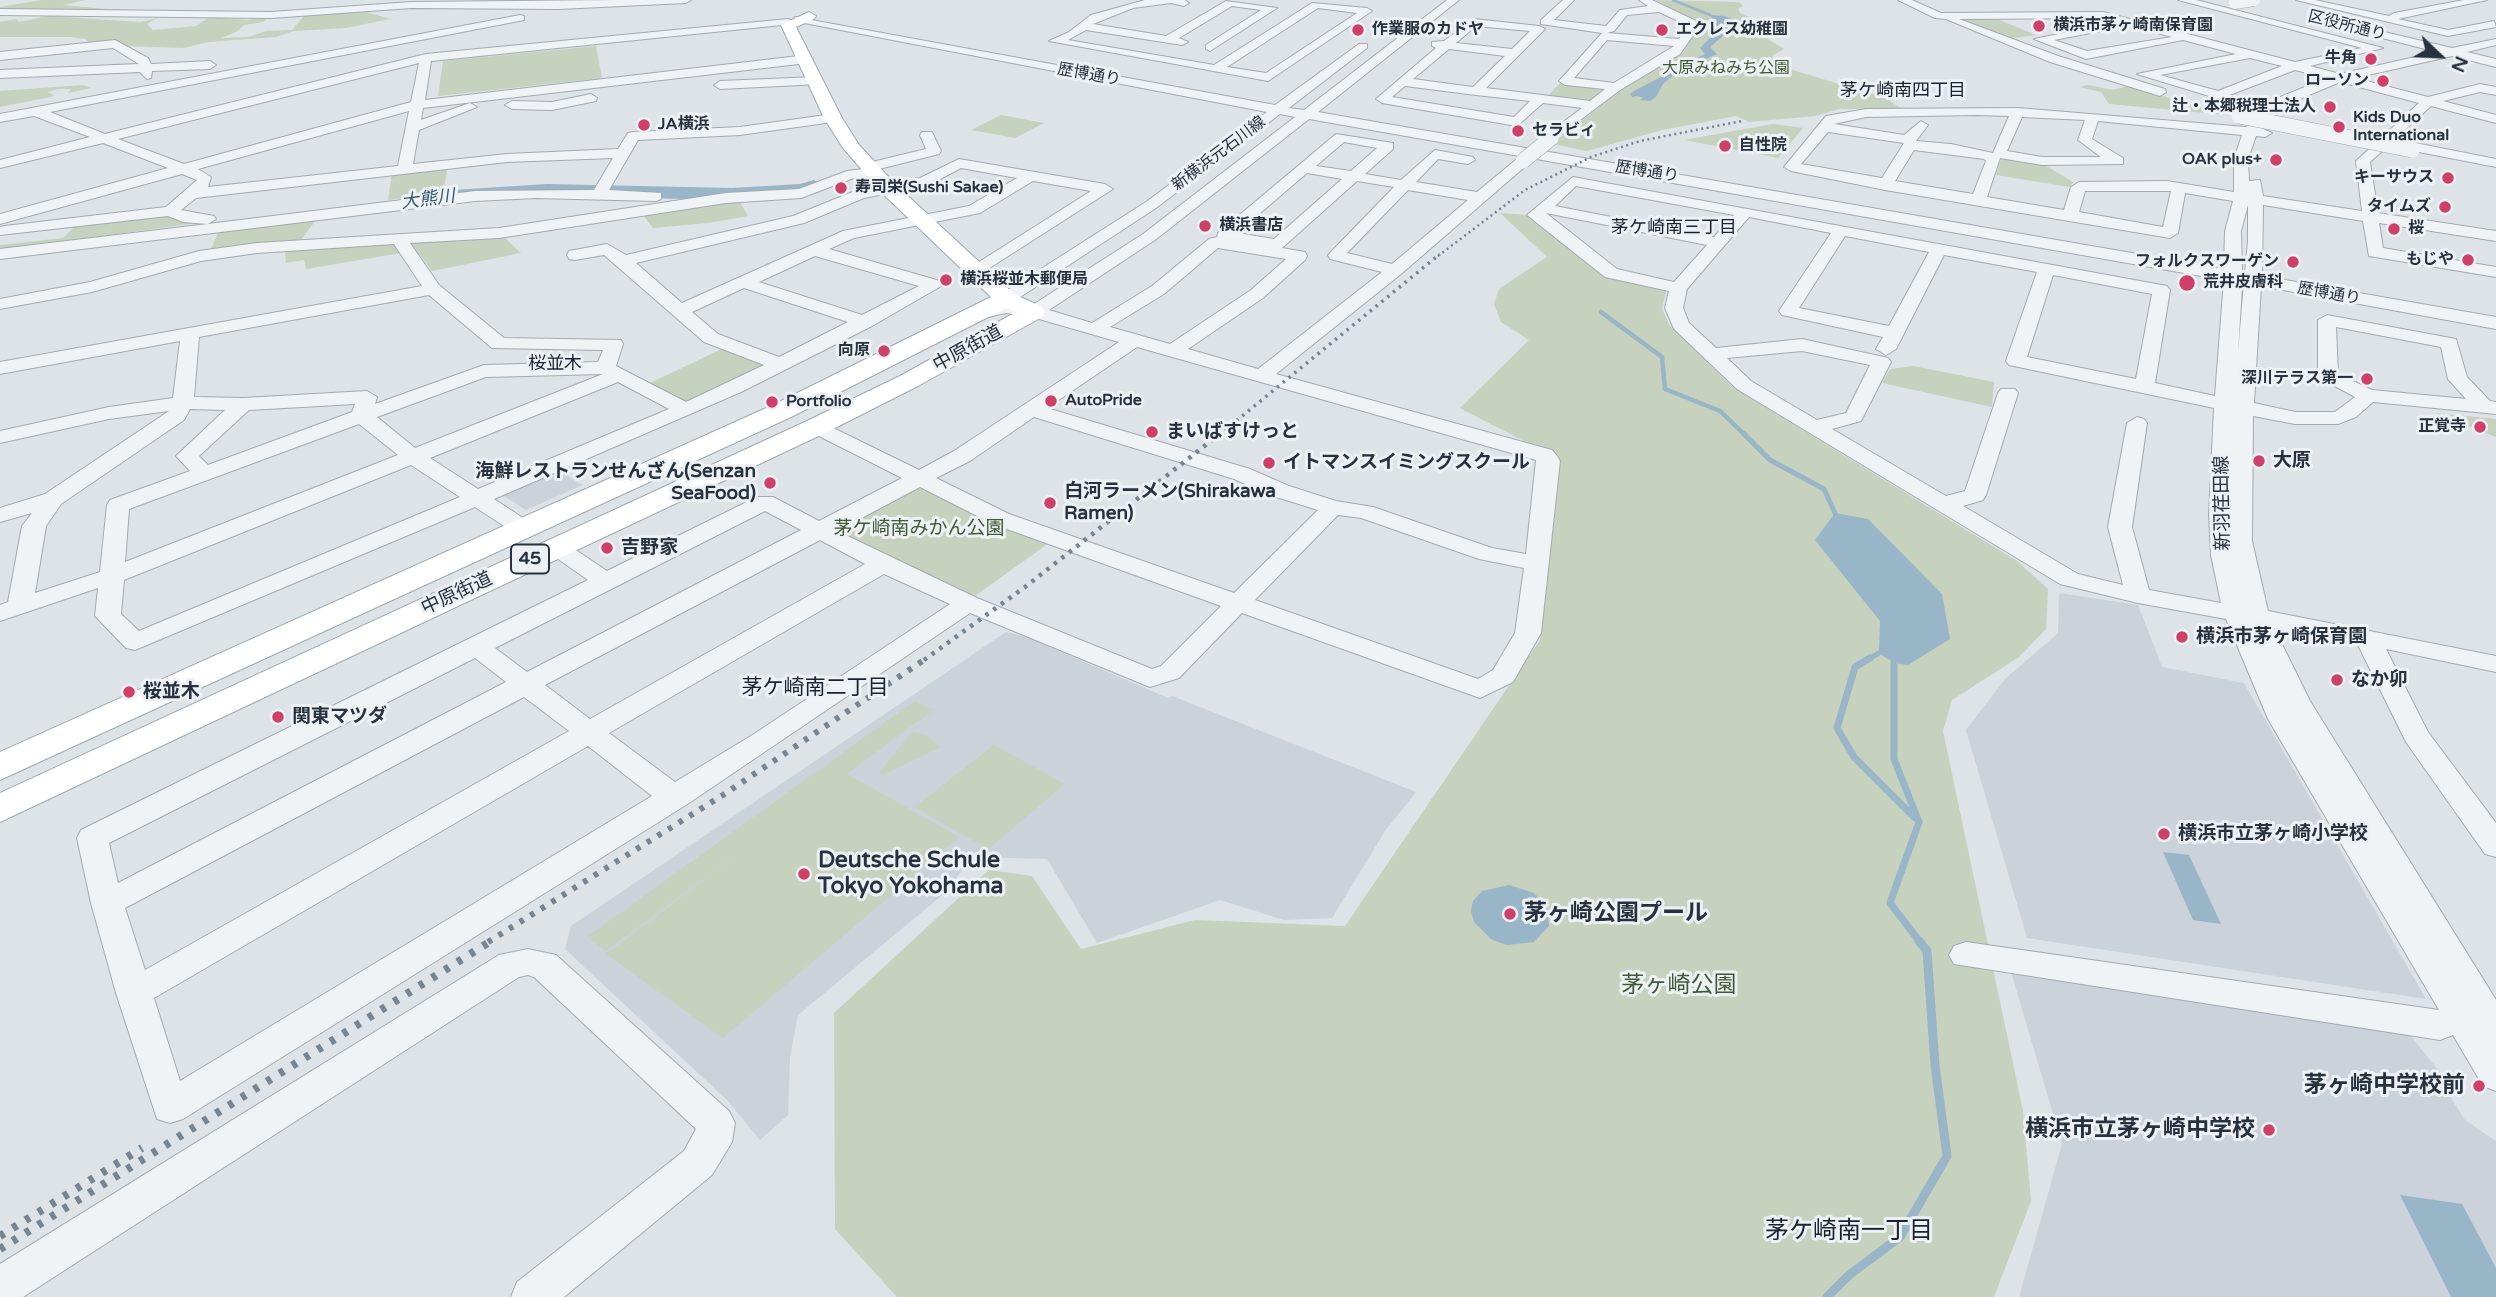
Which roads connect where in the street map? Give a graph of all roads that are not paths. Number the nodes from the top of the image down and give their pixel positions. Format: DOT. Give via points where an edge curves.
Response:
graph roads {
  1 [pos="36,0"];
  2 [pos="343,0"];
  3 [pos="685,0"];
  4 [pos="1166,0"];
  5 [pos="1200,0"];
  6 [pos="1303,0"];
  7 [pos="1321,0"];
  8 [pos="1454,0"];
  9 [pos="1569,0"];
  10 [pos="1643,0"];
  11 [pos="1903,0"];
  12 [pos="2083,0"];
  13 [pos="2183,0"];
  14 [pos="2301,0"];
  15 [pos="2439,0"];
  16 [pos="2237,2"];
  17 [pos="2259,2"];
  18 [pos="1184,3"];
  19 [pos="2459,4"];
  20 [pos="1973,5"];
  21 [pos="2034,5"];
  22 [pos="2483,5"];
  23 [pos="0,6"];
  24 [pos="559,6"];
  25 [pos="2395,6"];
  26 [pos="2212,7"];
  27 [pos="1662,8"];
  28 [pos="356,9"];
  29 [pos="2291,9"];
  30 [pos="2420,11"];
  31 [pos="0,12"];
  32 [pos="2188,12"];
  33 [pos="2052,13"];
  34 [pos="2096,13"];
  35 [pos="793,14"];
  36 [pos="1162,14"];
  37 [pos="1991,15"];
  38 [pos="1538,16"];
  39 [pos="1939,16"];
  40 [pos="1551,17"];
  41 [pos="2163,17"];
  42 [pos="2382,19"];
  43 [pos="1150,20"];
  44 [pos="2132,23"];
  45 [pos="2496,24"];
  46 [pos="1084,26"];
  47 [pos="1283,26"];
  48 [pos="2343,26"];
  49 [pos="1334,32"];
  50 [pos="1125,33"];
  51 [pos="2187,37"];
  52 [pos="1167,40"];
  53 [pos="1400,40"];
  54 [pos="396,41"];
  55 [pos="609,41"];
  56 [pos="2496,42"];
  57 [pos="1683,43"];
  58 [pos="1447,45"];
  59 [pos="1210,47"];
  60 [pos="2496,48"];
  61 [pos="2308,49"];
  62 [pos="1241,52"];
  63 [pos="2463,52"];
  64 [pos="1514,53"];
  65 [pos="0,55"];
  66 [pos="2252,55"];
  67 [pos="2335,56"];
  68 [pos="426,58"];
  69 [pos="807,59"];
  70 [pos="2496,60"];
  71 [pos="285,61"];
  72 [pos="2293,66"];
  73 [pos="143,68"];
  74 [pos="1216,69"];
  75 [pos="0,75"];
  76 [pos="2343,79"];
  77 [pos="816,81"];
  78 [pos="1403,82"];
  79 [pos="1616,87"];
  80 [pos="154,89"];
  81 [pos="1476,91"];
  82 [pos="2496,91"];
  83 [pos="620,94"];
  84 [pos="1539,99"];
  85 [pos="2428,101"];
  86 [pos="420,104"];
  87 [pos="1286,105"];
  88 [pos="1593,106"];
  89 [pos="1313,109"];
  90 [pos="34,111"];
  91 [pos="1929,111"];
  92 [pos="2018,112"];
  93 [pos="2093,116"];
  94 [pos="0,118"];
  95 [pos="833,118"];
  96 [pos="2496,119"];
  97 [pos="415,127"];
  98 [pos="1823,127"];
  99 [pos="2398,127"];
  100 [pos="2258,131"];
  101 [pos="2423,132"];
  102 [pos="927,135"];
  103 [pos="103,139"];
  104 [pos="2382,141"];
  105 [pos="2489,145"];
  106 [pos="624,152"];
  107 [pos="2476,159"];
  108 [pos="0,164"];
  109 [pos="1519,165"];
  110 [pos="2496,165"];
  111 [pos="1302,168"];
  112 [pos="872,169"];
  113 [pos="180,170"];
  114 [pos="405,170"];
  115 [pos="1030,176"];
  116 [pos="1353,176"];
  117 [pos="1405,184"];
  118 [pos="1885,185"];
  119 [pos="2179,187"];
  120 [pos="889,189"];
  121 [pos="601,193"];
  122 [pos="190,194"];
  123 [pos="1480,197"];
  124 [pos="726,198"];
  125 [pos="2248,198"];
  126 [pos="1978,200"];
  127 [pos="1543,208"];
  128 [pos="170,211"];
  129 [pos="1745,212"];
  130 [pos="2070,216"];
  131 [pos="2369,216"];
  132 [pos="0,219"];
  133 [pos="923,220"];
  134 [pos="214,227"];
  135 [pos="1840,231"];
  136 [pos="0,232"];
  137 [pos="2489,235"];
  138 [pos="399,240"];
  139 [pos="1717,242"];
  140 [pos="1939,248"];
  141 [pos="813,250"];
  142 [pos="0,254"];
  143 [pos="199,256"];
  144 [pos="575,256"];
  145 [pos="623,261"];
  146 [pos="2047,269"];
  147 [pos="1395,270"];
  148 [pos="977,271"];
  149 [pos="2494,272"];
  150 [pos="2243,275"];
  151 [pos="742,282"];
  152 [pos="1071,288"];
  153 [pos="1678,288"];
  154 [pos="433,289"];
  155 [pos="1006,299"];
  156 [pos="0,304"];
  157 [pos="682,310"];
  158 [pos="1034,312"];
  159 [pos="975,315"];
  160 [pos="2496,315"];
  161 [pos="866,322"];
  162 [pos="2496,323"];
  163 [pos="1093,330"];
  164 [pos="190,332"];
  165 [pos="1893,332"];
  166 [pos="1133,341"];
  167 [pos="1886,350"];
  168 [pos="1173,352"];
  169 [pos="1712,354"];
  170 [pos="782,365"];
  171 [pos="0,368"];
  172 [pos="613,371"];
  173 [pos="1261,376"];
  174 [pos="2012,376"];
  175 [pos="2144,387"];
  176 [pos="2368,396"];
  177 [pos="183,403"];
  178 [pos="243,404"];
  179 [pos="2234,406"];
  180 [pos="2490,407"];
  181 [pos="685,410"];
  182 [pos="1030,410"];
  183 [pos="361,415"];
  184 [pos="2137,423"];
  185 [pos="816,427"];
  186 [pos="1812,427"];
  187 [pos="0,437"];
  188 [pos="411,455"];
  189 [pos="204,473"];
  190 [pos="919,478"];
  191 [pos="475,498"];
  192 [pos="53,499"];
  193 [pos="1941,505"];
  194 [pos="1333,507"];
  195 [pos="0,515"];
  196 [pos="521,527"];
  197 [pos="817,531"];
  198 [pos="556,547"];
  199 [pos="883,564"];
  200 [pos="1538,564"];
  201 [pos="111,576"];
  202 [pos="606,582"];
  203 [pos="2138,596"];
  204 [pos="968,603"];
  205 [pos="1238,603"];
  206 [pos="10,610"];
  207 [pos="2246,615"];
  208 [pos="2367,637"];
  209 [pos="476,646"];
  210 [pos="2496,664"];
  211 [pos="525,684"];
  212 [pos="590,733"];
  213 [pos="0,766"];
  214 [pos="675,798"];
  215 [pos="0,809"];
  216 [pos="2496,846"];
  217 [pos="107,903"];
  218 [pos="1966,955"];
  219 [pos="133,993"];
  220 [pos="2440,1025"];
  221 [pos="2496,1031"];
  222 [pos="2496,1075"];
  223 [pos="0,1288"];
  224 [pos="532,1297"];
  1 -- 23 [label="street"];
  2 -- 28 [label="street"];
  3 -- 55 [label="street"];
  4 -- 18 [label="street"];
  4 -- 46 [label="street" via="1131,5 1095,17"];
  5 -- 18 [label="street"];
  6 -- 7 [label="street"];
  8 -- 53 [label="street, 新横浜元石川線"];
  9 -- 40 [label="street"];
  10 -- 27 [label="street"];
  11 -- 39 [label="street"];
  12 -- 34 [label="street"];
  13 -- 26 [label="street"];
  14 -- 42 [label="street"];
  15 -- 19 [label="street"];
  16 -- 17 [label="street"];
  16 -- 26 [label="street"];
  18 -- 36 [label="street"];
  19 -- 22 [label="street"];
  19 -- 30 [label="street"];
  20 -- 37 [label="street"];
  21 -- 33 [label="street"];
  24 -- 28 [label="street"];
  24 -- 54 [label="street" via="521,18"];
  24 -- 55 [label="street"];
  25 -- 30 [label="street"];
  26 -- 32 [label="street"];
  26 -- 67 [label="street" via="2377,48"];
  27 -- 40 [label="street" via="1624,12 1604,30 1549,25 1545,22"];
  27 -- 57 [label="street" via="1692,23"];
  28 -- 31 [label="street" via="260,16"];
  29 -- 63 [label="street, 区役所通り"];
  30 -- 42 [label="street"];
  33 -- 34 [label="street"];
  33 -- 37 [label="street"];
  34 -- 44 [label="street"];
  35 -- 55 [label="street, 歴博通り"];
  35 -- 69 [label="main road, 中原街道"];
  35 -- 87 [label="street, 歴博通り"];
  37 -- 39 [label="street"];
  38 -- 40 [label="street"];
  39 -- 110 [label="street, bridge" via="2054,59 2239,116"];
  41 -- 44 [label="street"];
  42 -- 45 [label="street" via="2448,33"];
  43 -- 50 [label="street"];
  44 -- 51 [label="street"];
  44 -- 51 [label="street" via="2040,39 2086,55"];
  46 -- 50 [label="street"];
  46 -- 74 [label="street" via="1055,41"];
  47 -- 49 [label="street"];
  47 -- 49 [label="street" via="1316,5 1367,11"];
  47 -- 62 [label="street"];
  48 -- 63 [label="street, 区役所通り"];
  49 -- 74 [label="street" via="1268,77"];
  49 -- 87 [label="street, 新横浜元石川線" via="1376,37"];
  50 -- 52 [label="street"];
  51 -- 66 [label="street"];
  52 -- 59 [label="street"];
  52 -- 59 [label="street" via="1230,3 1272,8"];
  53 -- 58 [label="street"];
  53 -- 89 [label="street, 新横浜元石川線"];
  54 -- 68 [label="street"];
  54 -- 71 [label="street"];
  55 -- 68 [label="street"];
  55 -- 69 [label="street"];
  55 -- 83 [label="street"];
  55 -- 86 [label="street"];
  56 -- 63 [label="street"];
  57 -- 79 [label="street"];
  57 -- 79 [label="street" via="1604,36 1565,81"];
  58 -- 64 [label="street"];
  58 -- 64 [label="street" via="1474,22 1539,29"];
  58 -- 78 [label="street"];
  59 -- 62 [label="street"];
  60 -- 63 [label="street"];
  61 -- 67 [label="street"];
  62 -- 74 [label="street"];
  63 -- 70 [label="street, 区役所通り"];
  63 -- 76 [label="street"];
  64 -- 81 [label="street"];
  65 -- 73 [label="street" via="115,44 144,61"];
  66 -- 72 [label="street"];
  66 -- 72 [label="street" via="2143,74 2219,95"];
  67 -- 72 [label="street"];
  68 -- 86 [label="street"];
  68 -- 103 [label="street"];
  69 -- 77 [label="main road, 中原街道"];
  71 -- 73 [label="street"];
  71 -- 80 [label="street"];
  72 -- 76 [label="street"];
  73 -- 75 [label="street"];
  73 -- 80 [label="street"];
  76 -- 85 [label="street"];
  76 -- 100 [label="street"];
  77 -- 83 [label="street"];
  77 -- 95 [label="main road, 中原街道"];
  78 -- 81 [label="street"];
  78 -- 84 [label="street" via="1382,99 1517,122"];
  79 -- 88 [label="street"];
  80 -- 90 [label="street"];
  81 -- 84 [label="street"];
  82 -- 85 [label="street" via="2480,88"];
  83 -- 97 [label="street" via="552,106 474,105"];
  84 -- 88 [label="street"];
  85 -- 96 [label="street"];
  85 -- 99 [label="street"];
  86 -- 97 [label="street"];
  86 -- 113 [label="street"];
  87 -- 89 [label="street, 歴博通り"];
  87 -- 155 [label="street, 新横浜元石川線" via="1152,205"];
  88 -- 109 [label="street, bridge"];
  89 -- 150 [label="street, 歴博通り"];
  89 -- 152 [label="street, 新横浜元石川線" via="1149,237"];
  90 -- 94 [label="street"];
  90 -- 103 [label="street"];
  91 -- 92 [label="street"];
  91 -- 98 [label="street" via="1846,115"];
  91 -- 98 [label="street" via="1912,138"];
  92 -- 93 [label="street"];
  92 -- 93 [label="street" via="1999,154 2042,161 2119,161 2085,140"];
  93 -- 100 [label="street"];
  95 -- 106 [label="street" via="740,131 633,136"];
  95 -- 112 [label="main road, 中原街道"];
  97 -- 114 [label="street"];
  98 -- 118 [label="street" via="1791,167"];
  99 -- 101 [label="street"];
  99 -- 104 [label="street"];
  100 -- 125 [label="street, 新羽荏田線" via="2257,163"];
  100 -- 125 [label="street, 新羽荏田線" via="2241,159"];
  102 -- 112 [label="street" via="934,151"];
  103 -- 108 [label="street"];
  103 -- 113 [label="street"];
  104 -- 107 [label="street"];
  104 -- 131 [label="street" via="2363,161"];
  105 -- 107 [label="street"];
  106 -- 114 [label="street" via="508,158"];
  106 -- 121 [label="street"];
  107 -- 110 [label="street"];
  109 -- 117 [label="street" via="1435,155"];
  109 -- 123 [label="street"];
  111 -- 116 [label="street"];
  111 -- 116 [label="street" via="1341,137 1388,146"];
  111 -- 116 [label="street" via="1224,236 1278,244"];
  112 -- 120 [label="main road, 中原街道"];
  112 -- 124 [label="street" via="809,191"];
  113 -- 122 [label="street" via="204,177"];
  113 -- 132 [label="street"];
  114 -- 122 [label="street"];
  115 -- 120 [label="street" via="959,163 924,182"];
  115 -- 133 [label="street" via="975,210"];
  115 -- 148 [label="street" via="1105,189"];
  116 -- 117 [label="street"];
  117 -- 123 [label="street"];
  117 -- 147 [label="street" via="1336,255"];
  118 -- 126 [label="street"];
  118 -- 126 [label="street" via="1910,145 1951,148 1994,160"];
  119 -- 125 [label="street"];
  119 -- 130 [label="street" via="2079,187"];
  119 -- 130 [label="street" via="2171,233"];
  120 -- 133 [label="main road, 中原街道"];
  120 -- 145 [label="street" via="860,194 797,220"];
  121 -- 124 [label="street"];
  121 -- 134 [label="street" via="475,196"];
  122 -- 128 [label="street"];
  123 -- 147 [label="street"];
  124 -- 138 [label="street" via="499,233"];
  125 -- 131 [label="street"];
  125 -- 150 [label="street, 新羽荏田線"];
  125 -- 150 [label="street, 新羽荏田線" via="2233,231"];
  126 -- 130 [label="street"];
  127 -- 129 [label="street" via="1573,181"];
  127 -- 139 [label="street"];
  127 -- 153 [label="street" via="1535,215 1611,273"];
  128 -- 134 [label="street" via="216,221"];
  128 -- 136 [label="street"];
  129 -- 135 [label="street"];
  129 -- 139 [label="street"];
  131 -- 137 [label="street"];
  131 -- 149 [label="street" via="2375,252"];
  133 -- 141 [label="street" via="849,234"];
  133 -- 148 [label="main road, 中原街道"];
  134 -- 142 [label="street"];
  134 -- 143 [label="street"];
  135 -- 140 [label="street"];
  135 -- 165 [label="street" via="1788,311"];
  137 -- 149 [label="street"];
  138 -- 143 [label="street"];
  138 -- 154 [label="street"];
  139 -- 153 [label="street"];
  140 -- 146 [label="street"];
  140 -- 165 [label="street"];
  141 -- 151 [label="street"];
  141 -- 161 [label="street" via="934,285"];
  143 -- 156 [label="street" via="92,287"];
  144 -- 145 [label="street" via="607,249"];
  145 -- 157 [label="street"];
  146 -- 174 [label="street"];
  146 -- 175 [label="street" via="2161,290"];
  147 -- 173 [label="street"];
  148 -- 155 [label="main road, 中原街道"];
  150 -- 160 [label="street, 歴博通り"];
  150 -- 162 [label="street, 歴博通り"];
  150 -- 179 [label="street, 新羽荏田線"];
  151 -- 157 [label="street"];
  151 -- 161 [label="street"];
  152 -- 155 [label="street" via="1035,300"];
  152 -- 158 [label="street, 新横浜元石川線"];
  153 -- 169 [label="street" via="1674,308 1681,324"];
  154 -- 164 [label="street"];
  154 -- 172 [label="street" via="499,344 614,344"];
  155 -- 158 [label="main road, 中原街道"];
  155 -- 159 [label="main road, 中原街道 / 45"];
  157 -- 170 [label="street" via="711,338"];
  158 -- 159 [label="street" via="1006,308"];
  158 -- 163 [label="street"];
  158 -- 185 [label="main road, 中原街道 / 45"];
  159 -- 196 [label="main road, 中原街道 / 45" via="782,411"];
  161 -- 170 [label="street"];
  163 -- 166 [label="street"];
  163 -- 168 [label="street" via="1158,290 1215,242 1299,256 1257,294"];
  164 -- 171 [label="street"];
  164 -- 177 [label="street"];
  165 -- 167 [label="street"];
  166 -- 168 [label="street"];
  166 -- 182 [label="street"];
  168 -- 173 [label="street"];
  169 -- 186 [label="street" via="1744,385"];
  169 -- 186 [label="street" via="1802,345 1881,362 1854,416"];
  170 -- 181 [label="street"];
  172 -- 181 [label="street"];
  172 -- 183 [label="street" via="484,371"];
  172 -- 188 [label="street"];
  173 -- 200 [label="street" via="1544,454 1549,461"];
  174 -- 175 [label="street"];
  174 -- 193 [label="street" via="1975,495"];
  175 -- 179 [label="street"];
  176 -- 179 [label="street" via="2349,413 2327,420"];
  176 -- 180 [label="street"];
  176 -- 180 [label="street" via="2328,377 2327,320 2449,343 2458,379"];
  177 -- 178 [label="street"];
  177 -- 187 [label="street"];
  177 -- 192 [label="street" via="167,426"];
  178 -- 183 [label="street" via="367,397"];
  178 -- 189 [label="street" via="187,456"];
  179 -- 207 [label="street, 新羽荏田線" via="2223,555"];
  181 -- 191 [label="street"];
  182 -- 190 [label="street" via="962,456"];
  182 -- 194 [label="street" via="1242,474"];
  183 -- 188 [label="street"];
  183 -- 189 [label="street"];
  184 -- 203 [label="street" via="2120,527"];
  185 -- 190 [label="street"];
  185 -- 198 [label="main road, 中原街道 / 45"];
  186 -- 193 [label="street"];
  188 -- 191 [label="street"];
  188 -- 201 [label="street"];
  189 -- 201 [label="street" via="118,505"];
  190 -- 197 [label="street"];
  190 -- 205 [label="street" via="1001,519"];
  191 -- 196 [label="street"];
  191 -- 201 [label="street" via="135,642 108,616"];
  192 -- 195 [label="street"];
  192 -- 206 [label="street" via="34,526"];
  193 -- 203 [label="street" via="2069,579"];
  194 -- 200 [label="street" via="1365,512 1487,554"];
  194 -- 205 [label="street"];
  196 -- 213 [label="main road, 中原街道 / 45"];
  197 -- 199 [label="street"];
  197 -- 202 [label="street" via="765,502"];
  197 -- 211 [label="street"];
  198 -- 202 [label="street"];
  198 -- 215 [label="main road, 中原街道 / 45"];
  199 -- 204 [label="street"];
  199 -- 212 [label="street"];
  200 -- 205 [label="street" via="1528,633 1503,676 1480,689"];
  201 -- 206 [label="street"];
  202 -- 209 [label="street"];
  203 -- 207 [label="street"];
  204 -- 205 [label="street" via="1150,678 1170,672"];
  204 -- 214 [label="street"];
  207 -- 208 [label="street"];
  207 -- 221 [label="street, 新羽荏田線"];
  207 -- 222 [label="street, 新羽荏田線" via="2282,719"];
  208 -- 210 [label="street"];
  208 -- 216 [label="street" via="2416,735"];
  209 -- 211 [label="street"];
  209 -- 217 [label="street" via="92,838"];
  211 -- 212 [label="street"];
  211 -- 217 [label="street"];
  212 -- 214 [label="street"];
  212 -- 219 [label="street"];
  214 -- 219 [label="street" via="170,1107"];
  217 -- 219 [label="street"];
  218 -- 220 [label="street"];
  223 -- 224 [label="street" via="511,965 528,962 544,965 716,1123 713,1142 698,1163"];
}
